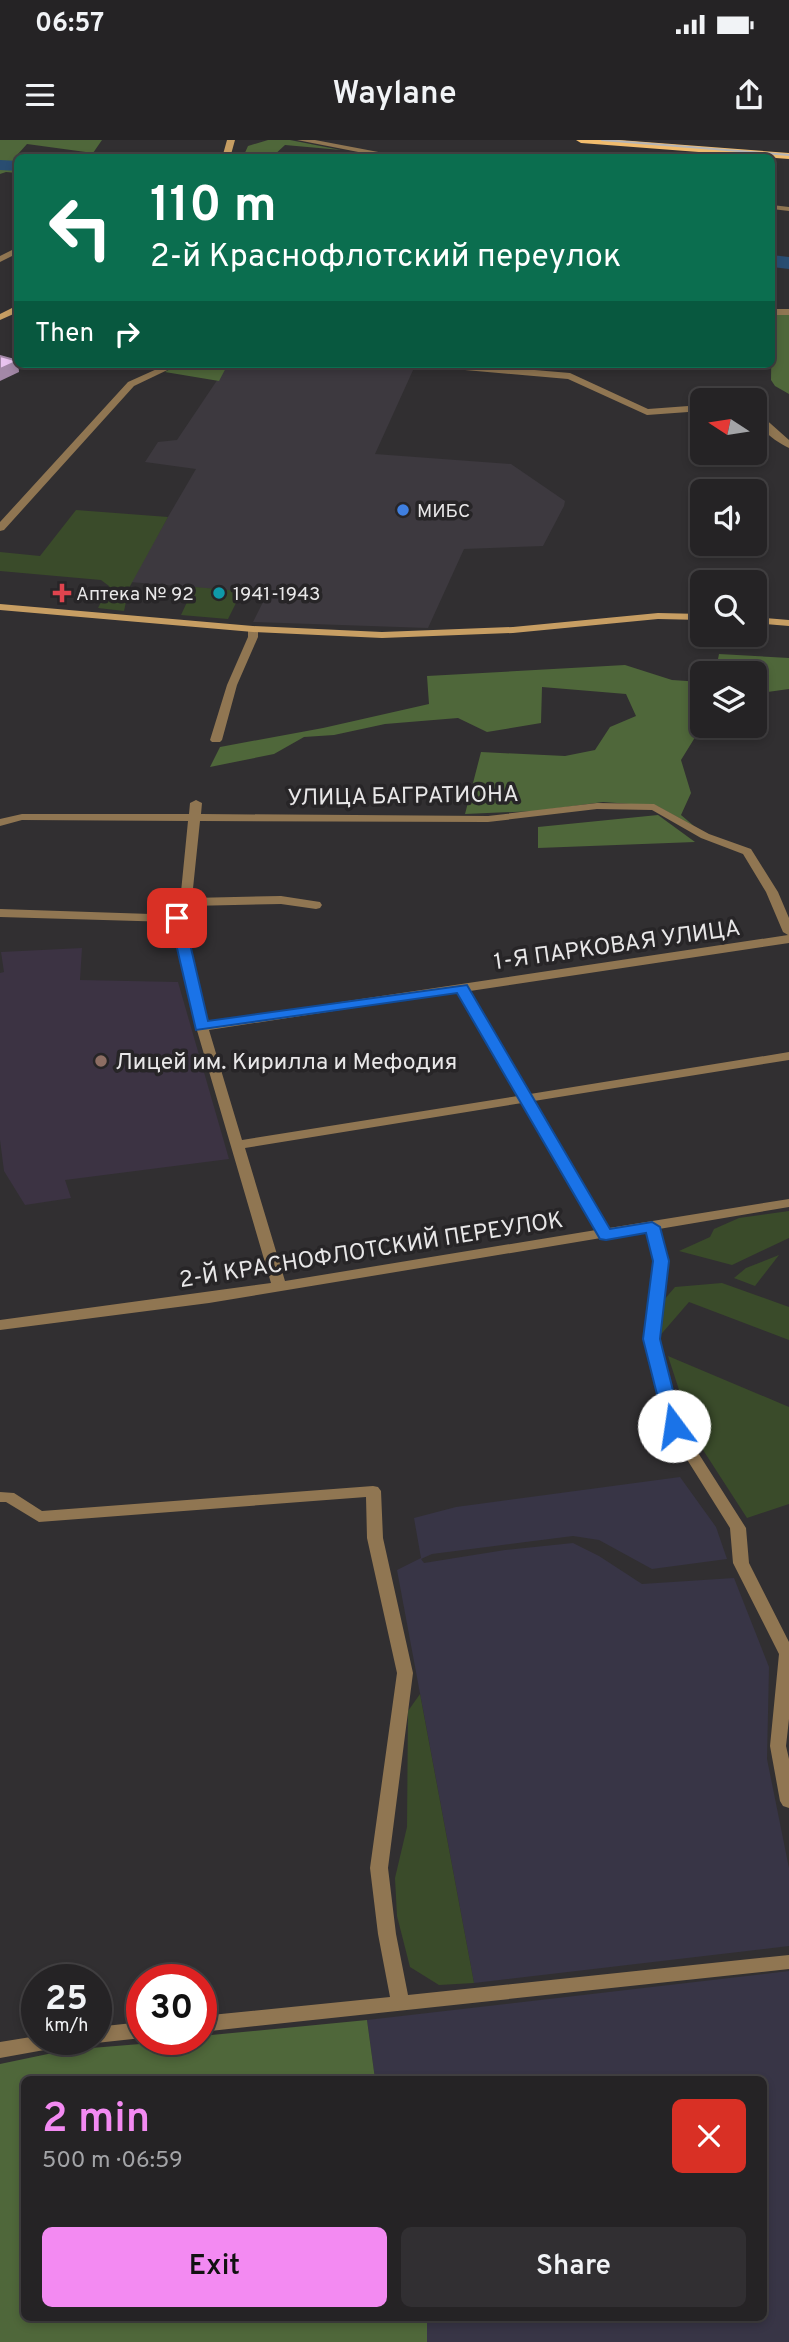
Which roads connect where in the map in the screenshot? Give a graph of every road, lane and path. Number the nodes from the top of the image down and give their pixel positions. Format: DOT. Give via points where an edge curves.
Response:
graph roads {
  1 [pos="301,140"];
  2 [pos="581,140"];
  3 [pos="635,140"];
  4 [pos="383,154"];
  5 [pos="789,154"];
  6 [pos="166,368"];
  7 [pos="477,368"];
  8 [pos="690,409"];
  9 [pos="767,427"];
  10 [pos="789,445"];
  11 [pos="0,528"];
  12 [pos="0,607"];
  13 [pos="690,617"];
  14 [pos="767,621"];
  15 [pos="789,623"];
  16 [pos="253,629"];
  17 [pos="216,740"];
  18 [pos="196,803"];
  19 [pos="194,817"];
  20 [pos="0,823"];
  21 [pos="186,902"];
  22 [pos="316,905"];
  23 [pos="0,913"];
  24 [pos="177,918"];
  25 [pos="789,932"];
  26 [pos="789,939"];
  27 [pos="461,988"];
  28 [pos="202,1027"];
  29 [pos="789,1056"];
  30 [pos="524,1097"];
  31 [pos="237,1145"];
  32 [pos="789,1203"];
  33 [pos="652,1227"];
  34 [pos="606,1235"];
  35 [pos="279,1286"];
  36 [pos="0,1325"];
  37 [pos="0,1497"];
  38 [pos="789,1801"];
  39 [pos="789,1962"];
  40 [pos="400,2003"];
  41 [pos="217,2022"];
  42 [pos="21,2046"];
  43 [pos="0,2050"];
  1 -- 4 [label="street"];
  2 -- 5 [label="main road"];
  3 -- 5 [label="main road"];
  6 -- 11 [label="street" via="131,384"];
  7 -- 8 [label="street" via="570,376 647,412"];
  9 -- 10 [label="street"];
  12 -- 16 [label="street"];
  13 -- 16 [label="street" via="429,635"];
  14 -- 15 [label="street"];
  16 -- 17 [label="street"];
  18 -- 19 [label="street"];
  19 -- 20 [label="street, УЛИЦА БАГРАТИОНА" via="22,817"];
  19 -- 21 [label="street"];
  19 -- 25 [label="street, УЛИЦА БАГРАТИОНА" via="488,819 597,806 654,807 705,836 747,852 772,892"];
  21 -- 22 [label="street" via="281,900"];
  21 -- 24 [label="street"];
  23 -- 24 [label="street"];
  24 -- 28 [label="street"];
  26 -- 27 [label="street, 1-Я ПАРКОВАЯ УЛИЦА"];
  27 -- 28 [label="street, 1-Я ПАРКОВАЯ УЛИЦА"];
  27 -- 30 [label="street"];
  28 -- 31 [label="street"];
  29 -- 30 [label="street"];
  30 -- 31 [label="street"];
  30 -- 34 [label="street"];
  31 -- 35 [label="street"];
  32 -- 33 [label="street, 2-Й КРАСНОФЛОТСКИЙ ПЕРЕУЛОК"];
  33 -- 34 [label="street, 2-Й КРАСНОФЛОТСКИЙ ПЕРЕУЛОК"];
  33 -- 38 [label="street" via="661,1261 652,1339 674,1426 738,1528 741,1563 787,1654 778,1746"];
  34 -- 35 [label="street, 2-Й КРАСНОФЛОТСКИЙ ПЕРЕУЛОК"];
  35 -- 36 [label="street, 2-Й КРАСНОФЛОТСКИЙ ПЕРЕУЛОК"];
  37 -- 40 [label="street" via="9,1497 39,1517 373,1491 375,1538 405,1673 379,1868"];
  39 -- 40 [label="street"];
  40 -- 41 [label="street"];
  42 -- 43 [label="street"];
}
